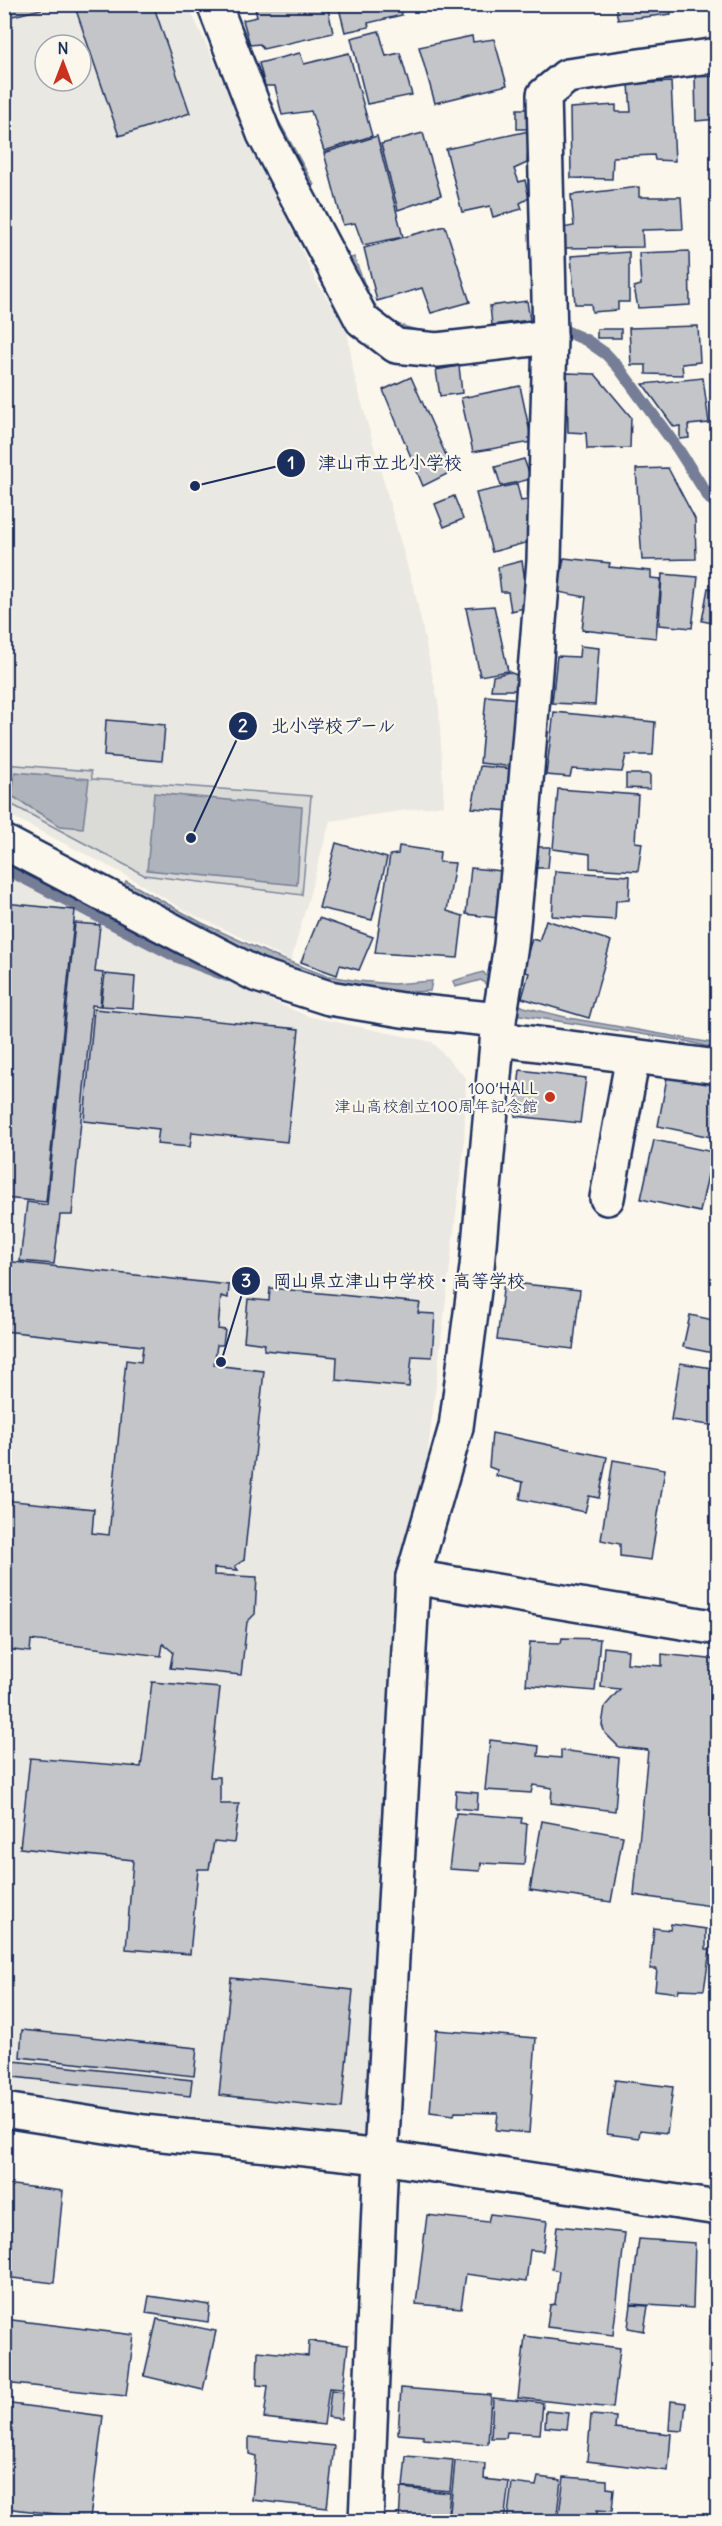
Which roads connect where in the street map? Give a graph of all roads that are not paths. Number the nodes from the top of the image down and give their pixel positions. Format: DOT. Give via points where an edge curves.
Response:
graph roads {
  1 [pos="214,4"];
  2 [pos="717,55"];
  3 [pos="550,337"];
  4 [pos="4,842"];
  5 [pos="499,1030"];
  6 [pos="633,1056"];
  7 [pos="717,1067"];
  8 [pos="608,1198"];
  9 [pos="413,1577"];
  10 [pos="717,1628"];
  11 [pos="4,2110"];
  12 [pos="381,2157"];
  13 [pos="717,2208"];
  14 [pos="366,2522"];
  1 -- 3 [label="street" via="264,134 362,320 396,346 437,350"];
  2 -- 3 [label="street" via="567,76 544,94"];
  3 -- 5 [label="street" via="544,561 511,945"];
  4 -- 5 [label="street" via="257,975 329,998"];
  5 -- 6 [label="street"];
  5 -- 9 [label="street" via="477,1267 456,1427"];
  6 -- 7 [label="street"];
  6 -- 8 [label="street"];
  9 -- 10 [label="street"];
  9 -- 12 [label="street"];
  11 -- 12 [label="street" via="155,2133"];
  12 -- 13 [label="street"];
  12 -- 14 [label="street"];
}
